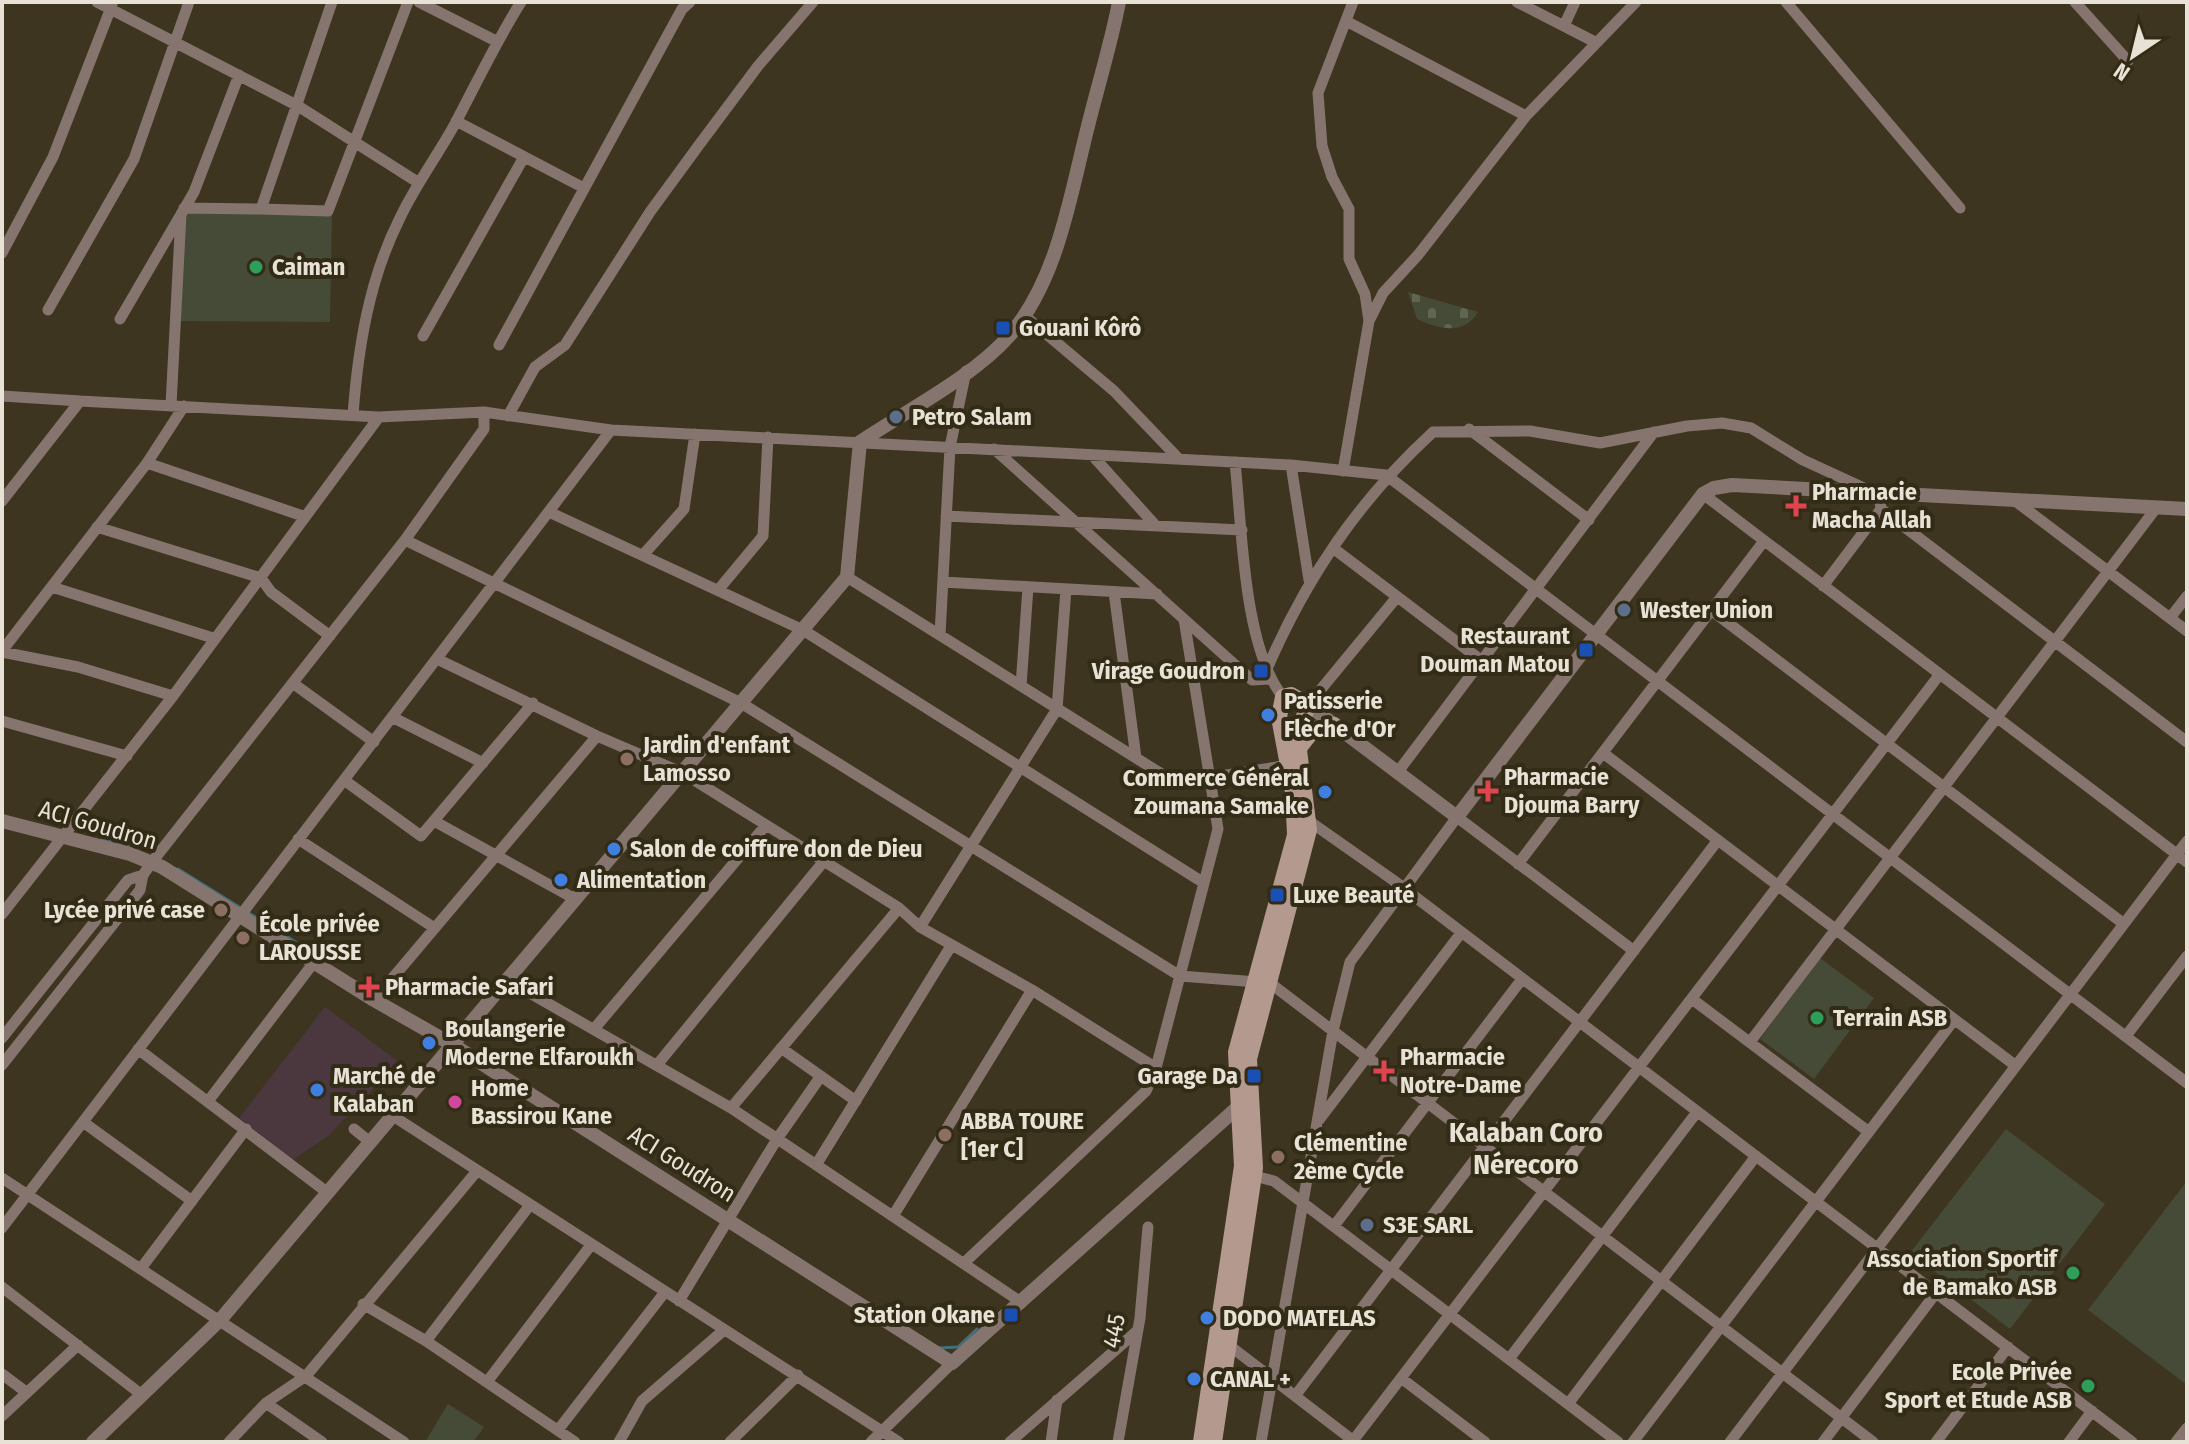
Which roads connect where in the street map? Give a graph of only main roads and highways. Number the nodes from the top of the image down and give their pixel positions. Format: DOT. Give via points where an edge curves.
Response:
graph roads {
  1 [pos="1334,725"];
  2 [pos="1299,750"];
  3 [pos="1262,982"];
  4 [pos="1244,1105"];
  5 [pos="1201,1442"];
  6 [pos="1214,1442"];
  1 -- 2 [label="main road" via="1314,729"];
  2 -- 3 [label="main road" via="1309,821 1305,858"];
  2 -- 3 [label="main road" via="1308,705 1291,695 1283,697 1279,717 1295,835"];
  3 -- 4 [label="main road"];
  4 -- 5 [label="main road" via="1242,1166"];
  4 -- 6 [label="main road" via="1256,1137 1254,1176"];
}
